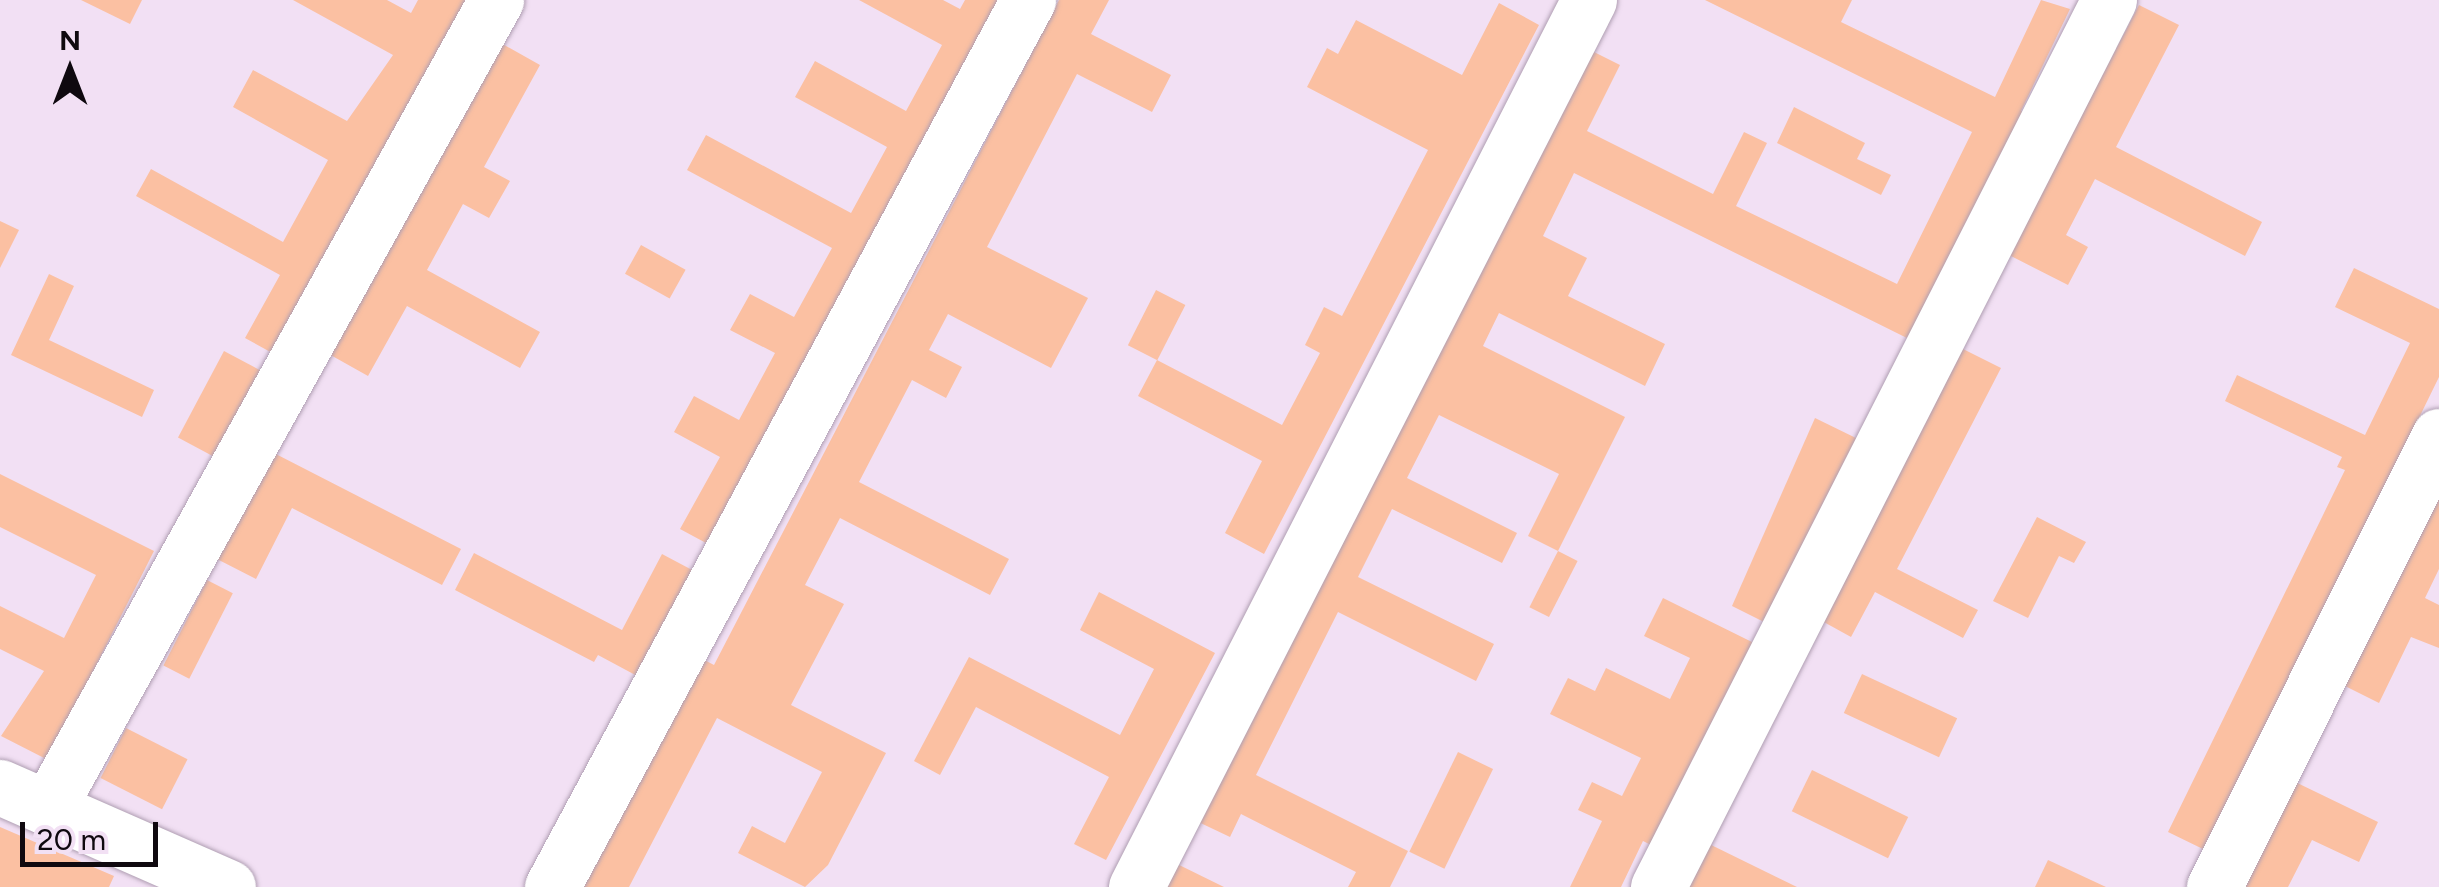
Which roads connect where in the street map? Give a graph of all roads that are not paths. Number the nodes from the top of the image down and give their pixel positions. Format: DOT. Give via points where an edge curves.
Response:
graph roads {
  1 [pos="496,0"];
  2 [pos="1028,0"];
  3 [pos="1588,0"];
  4 [pos="2109,0"];
  5 [pos="2439,436"];
  6 [pos="24,798"];
  7 [pos="228,887"];
  8 [pos="552,887"];
  9 [pos="1136,887"];
  10 [pos="1658,887"];
  11 [pos="2214,887"];
  1 -- 6 [label="street"];
  2 -- 8 [label="street"];
  3 -- 9 [label="street"];
  4 -- 10 [label="street"];
  5 -- 11 [label="street"];
  6 -- 7 [label="street"];
}
